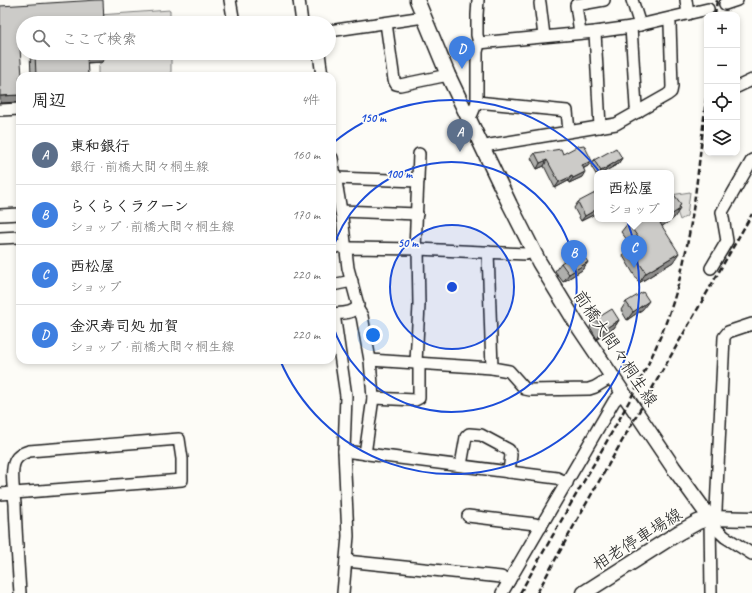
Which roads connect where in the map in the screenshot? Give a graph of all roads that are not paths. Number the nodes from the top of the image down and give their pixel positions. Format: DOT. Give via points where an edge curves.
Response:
graph roads {
  1 [pos="230,0"];
  2 [pos="299,0"];
  3 [pos="417,0"];
  4 [pos="478,0"];
  5 [pos="604,0"];
  6 [pos="632,0"];
  7 [pos="686,0"];
  8 [pos="737,0"];
  9 [pos="540,3"];
  10 [pos="725,4"];
  11 [pos="708,9"];
  12 [pos="688,14"];
  13 [pos="233,16"];
  14 [pos="301,16"];
  15 [pos="424,17"];
  16 [pos="668,19"];
  17 [pos="386,23"];
  18 [pos="635,26"];
  19 [pos="336,30"];
  20 [pos="595,32"];
  21 [pos="580,33"];
  22 [pos="544,36"];
  23 [pos="479,43"];
  24 [pos="321,60"];
  25 [pos="322,72"];
  26 [pos="448,76"];
  27 [pos="752,80"];
  28 [pos="740,86"];
  29 [pos="477,102"];
  30 [pos="16,109"];
  31 [pos="0,110"];
  32 [pos="638,112"];
  33 [pos="468,116"];
  34 [pos="600,127"];
  35 [pos="569,131"];
  36 [pos="482,148"];
  37 [pos="419,154"];
  38 [pos="752,160"];
  39 [pos="336,178"];
  40 [pos="418,181"];
  41 [pos="341,211"];
  42 [pos="16,214"];
  43 [pos="417,214"];
  44 [pos="0,215"];
  45 [pos="16,237"];
  46 [pos="0,238"];
  47 [pos="345,243"];
  48 [pos="336,246"];
  49 [pos="417,249"];
  50 [pos="533,251"];
  51 [pos="488,252"];
  52 [pos="711,268"];
  53 [pos="352,281"];
  54 [pos="336,284"];
  55 [pos="357,308"];
  56 [pos="336,314"];
  57 [pos="752,324"];
  58 [pos="336,332"];
  59 [pos="370,360"];
  60 [pos="418,363"];
  61 [pos="492,368"];
  62 [pos="613,376"];
  63 [pos="623,392"];
  64 [pos="373,398"];
  65 [pos="344,451"];
  66 [pos="365,454"];
  67 [pos="461,465"];
  68 [pos="509,472"];
  69 [pos="567,483"];
  70 [pos="14,493"];
  71 [pos="0,494"];
  72 [pos="468,516"];
  73 [pos="752,519"];
  74 [pos="711,521"];
  75 [pos="541,527"];
  76 [pos="752,554"];
  77 [pos="346,561"];
  78 [pos="509,582"];
  79 [pos="20,593"];
  80 [pos="342,593"];
  81 [pos="502,593"];
  82 [pos="584,593"];
  83 [pos="711,593"];
  1 -- 13 [label="street"];
  2 -- 14 [label="street"];
  3 -- 15 [label="main road, 前橋大間々桐生線"];
  4 -- 23 [label="street"];
  5 -- 21 [label="street" via="576,5"];
  6 -- 18 [label="street"];
  7 -- 12 [label="street"];
  8 -- 10 [label="street"];
  9 -- 22 [label="street"];
  11 -- 12 [label="street"];
  12 -- 16 [label="street"];
  15 -- 17 [label="street"];
  15 -- 26 [label="main road, 前橋大間々桐生線"];
  16 -- 18 [label="street"];
  16 -- 32 [label="street" via="671,92"];
  17 -- 19 [label="street"];
  17 -- 26 [label="street" via="396,84"];
  18 -- 20 [label="street"];
  18 -- 32 [label="street"];
  20 -- 21 [label="street"];
  20 -- 34 [label="street"];
  21 -- 22 [label="street"];
  22 -- 23 [label="street"];
  23 -- 29 [label="street"];
  24 -- 25 [label="street"];
  26 -- 33 [label="main road, 前橋大間々桐生線"];
  27 -- 28 [label="street"];
  29 -- 33 [label="street" via="472,114"];
  29 -- 35 [label="street" via="567,112"];
  30 -- 31 [label="street"];
  32 -- 34 [label="street" via="616,124"];
  33 -- 36 [label="main road, 前橋大間々桐生線"];
  34 -- 35 [label="street"];
  35 -- 36 [label="street"];
  36 -- 50 [label="main road, 前橋大間々桐生線"];
  37 -- 40 [label="street"];
  38 -- 52 [label="street" via="722,212 728,241"];
  39 -- 40 [label="street"];
  39 -- 41 [label="street"];
  40 -- 43 [label="street"];
  41 -- 43 [label="street"];
  41 -- 47 [label="street"];
  42 -- 44 [label="street"];
  43 -- 49 [label="street"];
  45 -- 46 [label="street"];
  47 -- 48 [label="street"];
  47 -- 49 [label="street" via="351,248"];
  47 -- 53 [label="street"];
  49 -- 51 [label="street"];
  49 -- 60 [label="street"];
  50 -- 51 [label="street" via="526,254"];
  50 -- 62 [label="main road, 前橋大間々桐生線" via="574,319"];
  51 -- 61 [label="street"];
  53 -- 54 [label="street"];
  53 -- 55 [label="street"];
  55 -- 56 [label="street" via="354,311"];
  55 -- 59 [label="street" via="362,316"];
  57 -- 74 [label="street" via="728,332 724,337 716,510"];
  58 -- 65 [label="street" via="345,385"];
  59 -- 60 [label="street"];
  59 -- 64 [label="street"];
  60 -- 61 [label="street"];
  60 -- 64 [label="street" via="419,398"];
  61 -- 62 [label="street" via="509,372 525,389 530,390 589,390"];
  62 -- 63 [label="main road, 前橋大間々桐生線"];
  63 -- 69 [label="street" via="614,401"];
  63 -- 74 [label="main road, 前橋大間々桐生線"];
  64 -- 66 [label="street"];
  65 -- 66 [label="street"];
  65 -- 77 [label="street" via="348,536"];
  66 -- 67 [label="street"];
  67 -- 68 [label="street"];
  67 -- 68 [label="street" via="466,437 469,434 481,435 509,450"];
  68 -- 69 [label="street" via="557,478"];
  69 -- 75 [label="street"];
  70 -- 70 [label="street" via="182,480 179,439 29,451 14,462"];
  70 -- 71 [label="street"];
  70 -- 79 [label="street"];
  72 -- 75 [label="street"];
  73 -- 74 [label="main road"];
  74 -- 76 [label="street" via="725,537"];
  74 -- 82 [label="main road, 相老停車場線" via="678,533"];
  74 -- 83 [label="street"];
  75 -- 78 [label="street"];
  77 -- 78 [label="street" via="501,577"];
  77 -- 80 [label="street"];
  78 -- 81 [label="street"];
}
